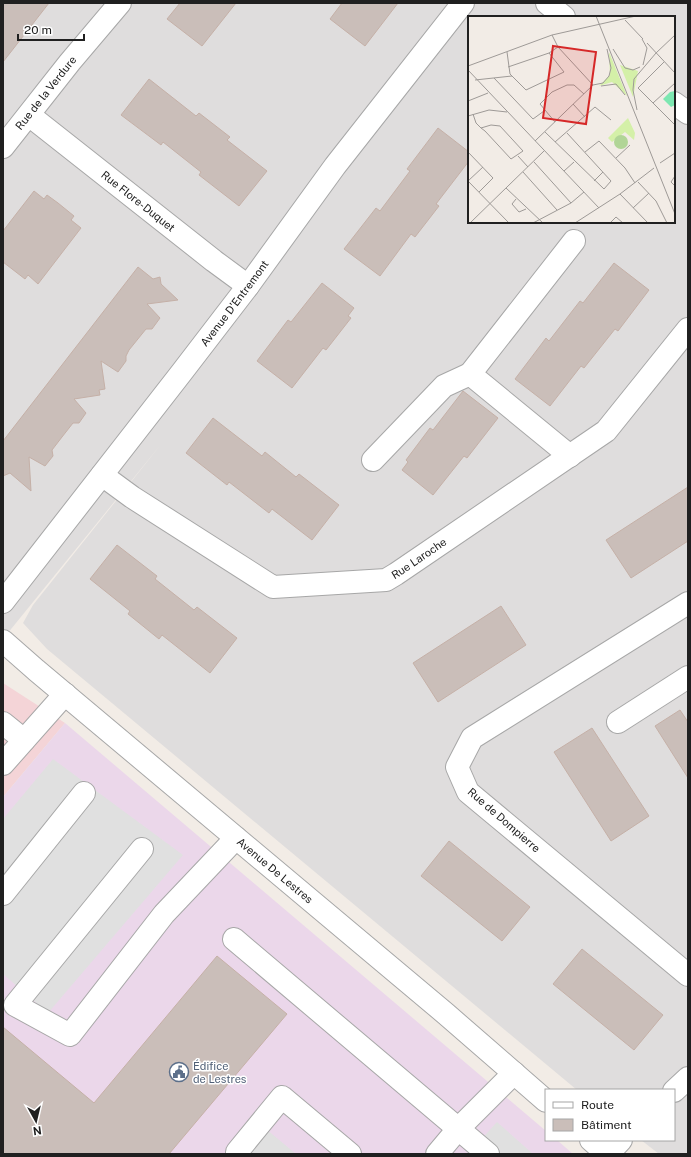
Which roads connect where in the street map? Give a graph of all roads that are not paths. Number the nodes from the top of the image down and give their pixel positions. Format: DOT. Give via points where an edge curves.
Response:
graph roads {
  1 [pos="120,3"];
  2 [pos="463,3"];
  3 [pos="547,3"];
  4 [pos="563,16"];
  5 [pos="675,103"];
  6 [pos="688,113"];
  7 [pos="29,115"];
  8 [pos="3,147"];
  9 [pos="574,241"];
  10 [pos="248,286"];
  11 [pos="688,329"];
  12 [pos="470,374"];
  13 [pos="570,456"];
  14 [pos="373,460"];
  15 [pos="102,475"];
  16 [pos="3,602"];
  17 [pos="688,603"];
  18 [pos="3,641"];
  19 [pos="688,677"];
  20 [pos="65,694"];
  21 [pos="618,722"];
  22 [pos="3,723"];
  23 [pos="24,740"];
  24 [pos="3,764"];
  25 [pos="84,793"];
  26 [pos="236,838"];
  27 [pos="142,849"];
  28 [pos="3,894"];
  29 [pos="234,939"];
  30 [pos="688,975"];
  31 [pos="7,1007"];
  32 [pos="514,1073"];
  33 [pos="688,1078"];
  34 [pos="675,1090"];
  35 [pos="545,1100"];
  36 [pos="458,1129"];
  37 [pos="592,1141"];
  38 [pos="620,1141"];
  39 [pos="237,1154"];
  40 [pos="350,1154"];
  41 [pos="437,1154"];
  42 [pos="488,1154"];
  43 [pos="608,1154"];
  1 -- 7 [label="street, Rue de la Verdure"];
  2 -- 10 [label="street, Avenue D'Entremont" via="335,166"];
  3 -- 4 [label="street"];
  5 -- 6 [label="street"];
  7 -- 8 [label="street, Rue de la Verdure"];
  7 -- 10 [label="street, Rue Flore-Duquet"];
  9 -- 12 [label="street"];
  10 -- 15 [label="street, Avenue D'Entremont"];
  11 -- 13 [label="street, Rue Laroche" via="606,431"];
  12 -- 13 [label="street"];
  12 -- 14 [label="street" via="444,386"];
  13 -- 15 [label="street, Rue Laroche" via="386,580 272,587"];
  15 -- 16 [label="street, Avenue D'Entremont"];
  17 -- 30 [label="street, Rue de Dompierre" via="472,738 457,767 468,792"];
  18 -- 20 [label="street, Avenue De Lestres"];
  19 -- 21 [label="street"];
  20 -- 23 [label="street"];
  20 -- 26 [label="street, Avenue De Lestres"];
  22 -- 23 [label="street"];
  23 -- 24 [label="street"];
  25 -- 28 [label="street"];
  26 -- 31 [label="street" via="164,914 70,1035"];
  26 -- 32 [label="street, Avenue De Lestres"];
  27 -- 31 [label="street"];
  29 -- 36 [label="street"];
  32 -- 35 [label="street, Avenue De Lestres"];
  32 -- 36 [label="street"];
  33 -- 34 [label="street"];
  36 -- 41 [label="street"];
  36 -- 42 [label="street"];
  37 -- 43 [label="street"];
  38 -- 43 [label="street"];
  39 -- 40 [label="street" via="282,1097"];
}
